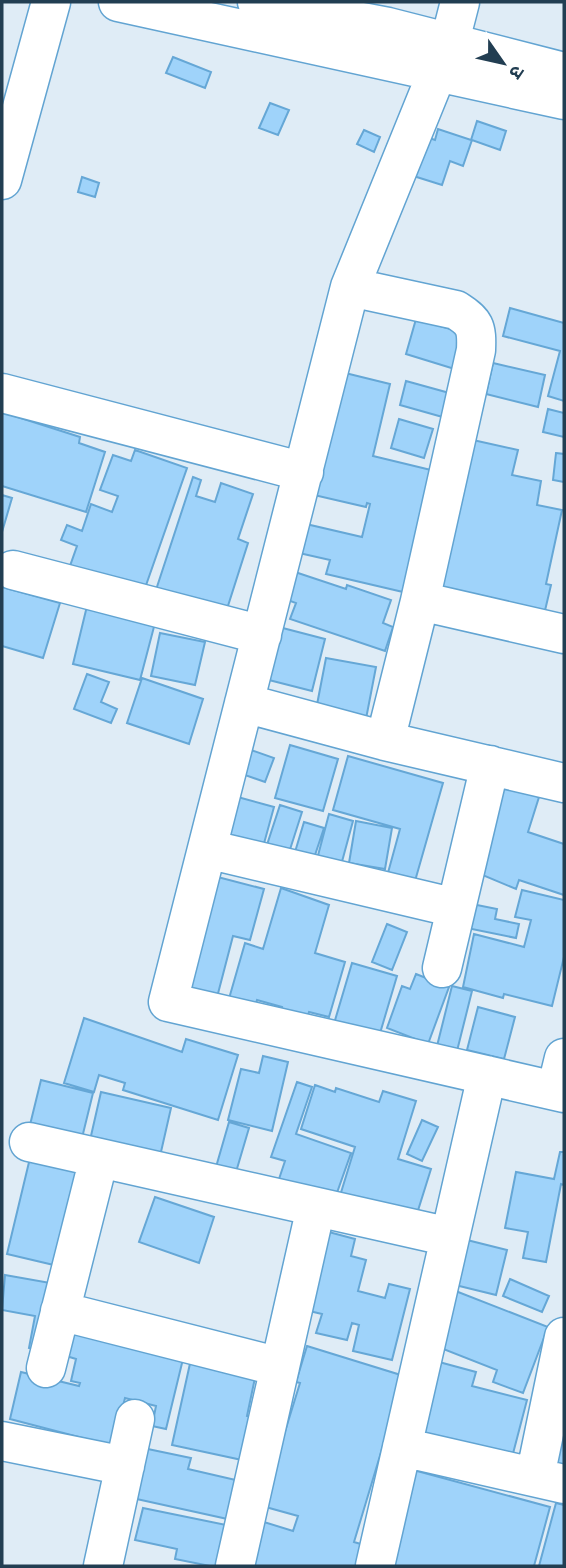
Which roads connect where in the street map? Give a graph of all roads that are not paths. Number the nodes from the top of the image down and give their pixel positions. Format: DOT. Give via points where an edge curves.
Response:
graph roads {
  1 [pos="51,2"];
  2 [pos="118,2"];
  3 [pos="257,2"];
  4 [pos="460,2"];
  5 [pos="443,57"];
  6 [pos="564,72"];
  7 [pos="564,100"];
  8 [pos="2,180"];
  9 [pos="350,287"];
  10 [pos="2,393"];
  11 [pos="304,472"];
  12 [pos="13,570"];
  13 [pos="420,601"];
  14 [pos="564,634"];
  15 [pos="262,635"];
  16 [pos="244,703"];
  17 [pos="385,741"];
  18 [pos="490,765"];
  19 [pos="564,783"];
  20 [pos="207,849"];
  21 [pos="456,908"];
  22 [pos="442,968"];
  23 [pos="487,1075"];
  24 [pos="562,1081"];
  25 [pos="29,1142"];
  26 [pos="99,1158"];
  27 [pos="316,1207"];
  28 [pos="450,1237"];
  29 [pos="60,1311"];
  30 [pos="564,1337"];
  31 [pos="280,1367"];
  32 [pos="46,1368"];
  33 [pos="135,1419"];
  34 [pos="2,1441"];
  35 [pos="402,1447"];
  36 [pos="125,1466"];
  37 [pos="550,1481"];
  38 [pos="103,1566"];
  39 [pos="235,1566"];
  40 [pos="375,1566"];
  1 -- 8 [label="street"];
  2 -- 5 [label="street"];
  3 -- 5 [label="street"];
  4 -- 5 [label="street"];
  5 -- 6 [label="street"];
  5 -- 7 [label="street"];
  5 -- 9 [label="street"];
  9 -- 11 [label="street"];
  9 -- 13 [label="street" via="456,310 469,318 477,331"];
  10 -- 11 [label="street"];
  11 -- 15 [label="street"];
  12 -- 15 [label="street"];
  13 -- 14 [label="street"];
  13 -- 17 [label="street"];
  15 -- 16 [label="street"];
  16 -- 17 [label="street"];
  16 -- 20 [label="street"];
  17 -- 18 [label="street"];
  18 -- 19 [label="street"];
  18 -- 21 [label="street"];
  20 -- 21 [label="street"];
  20 -- 23 [label="street" via="168,1002"];
  21 -- 22 [label="street"];
  23 -- 24 [label="street"];
  23 -- 28 [label="street"];
  25 -- 26 [label="street"];
  26 -- 27 [label="street"];
  26 -- 29 [label="street"];
  27 -- 28 [label="street"];
  27 -- 31 [label="street"];
  28 -- 35 [label="street"];
  29 -- 31 [label="street"];
  29 -- 32 [label="street"];
  30 -- 37 [label="street"];
  31 -- 39 [label="street"];
  33 -- 36 [label="street"];
  34 -- 36 [label="street"];
  35 -- 37 [label="street"];
  35 -- 40 [label="street"];
  36 -- 38 [label="street"];
}
